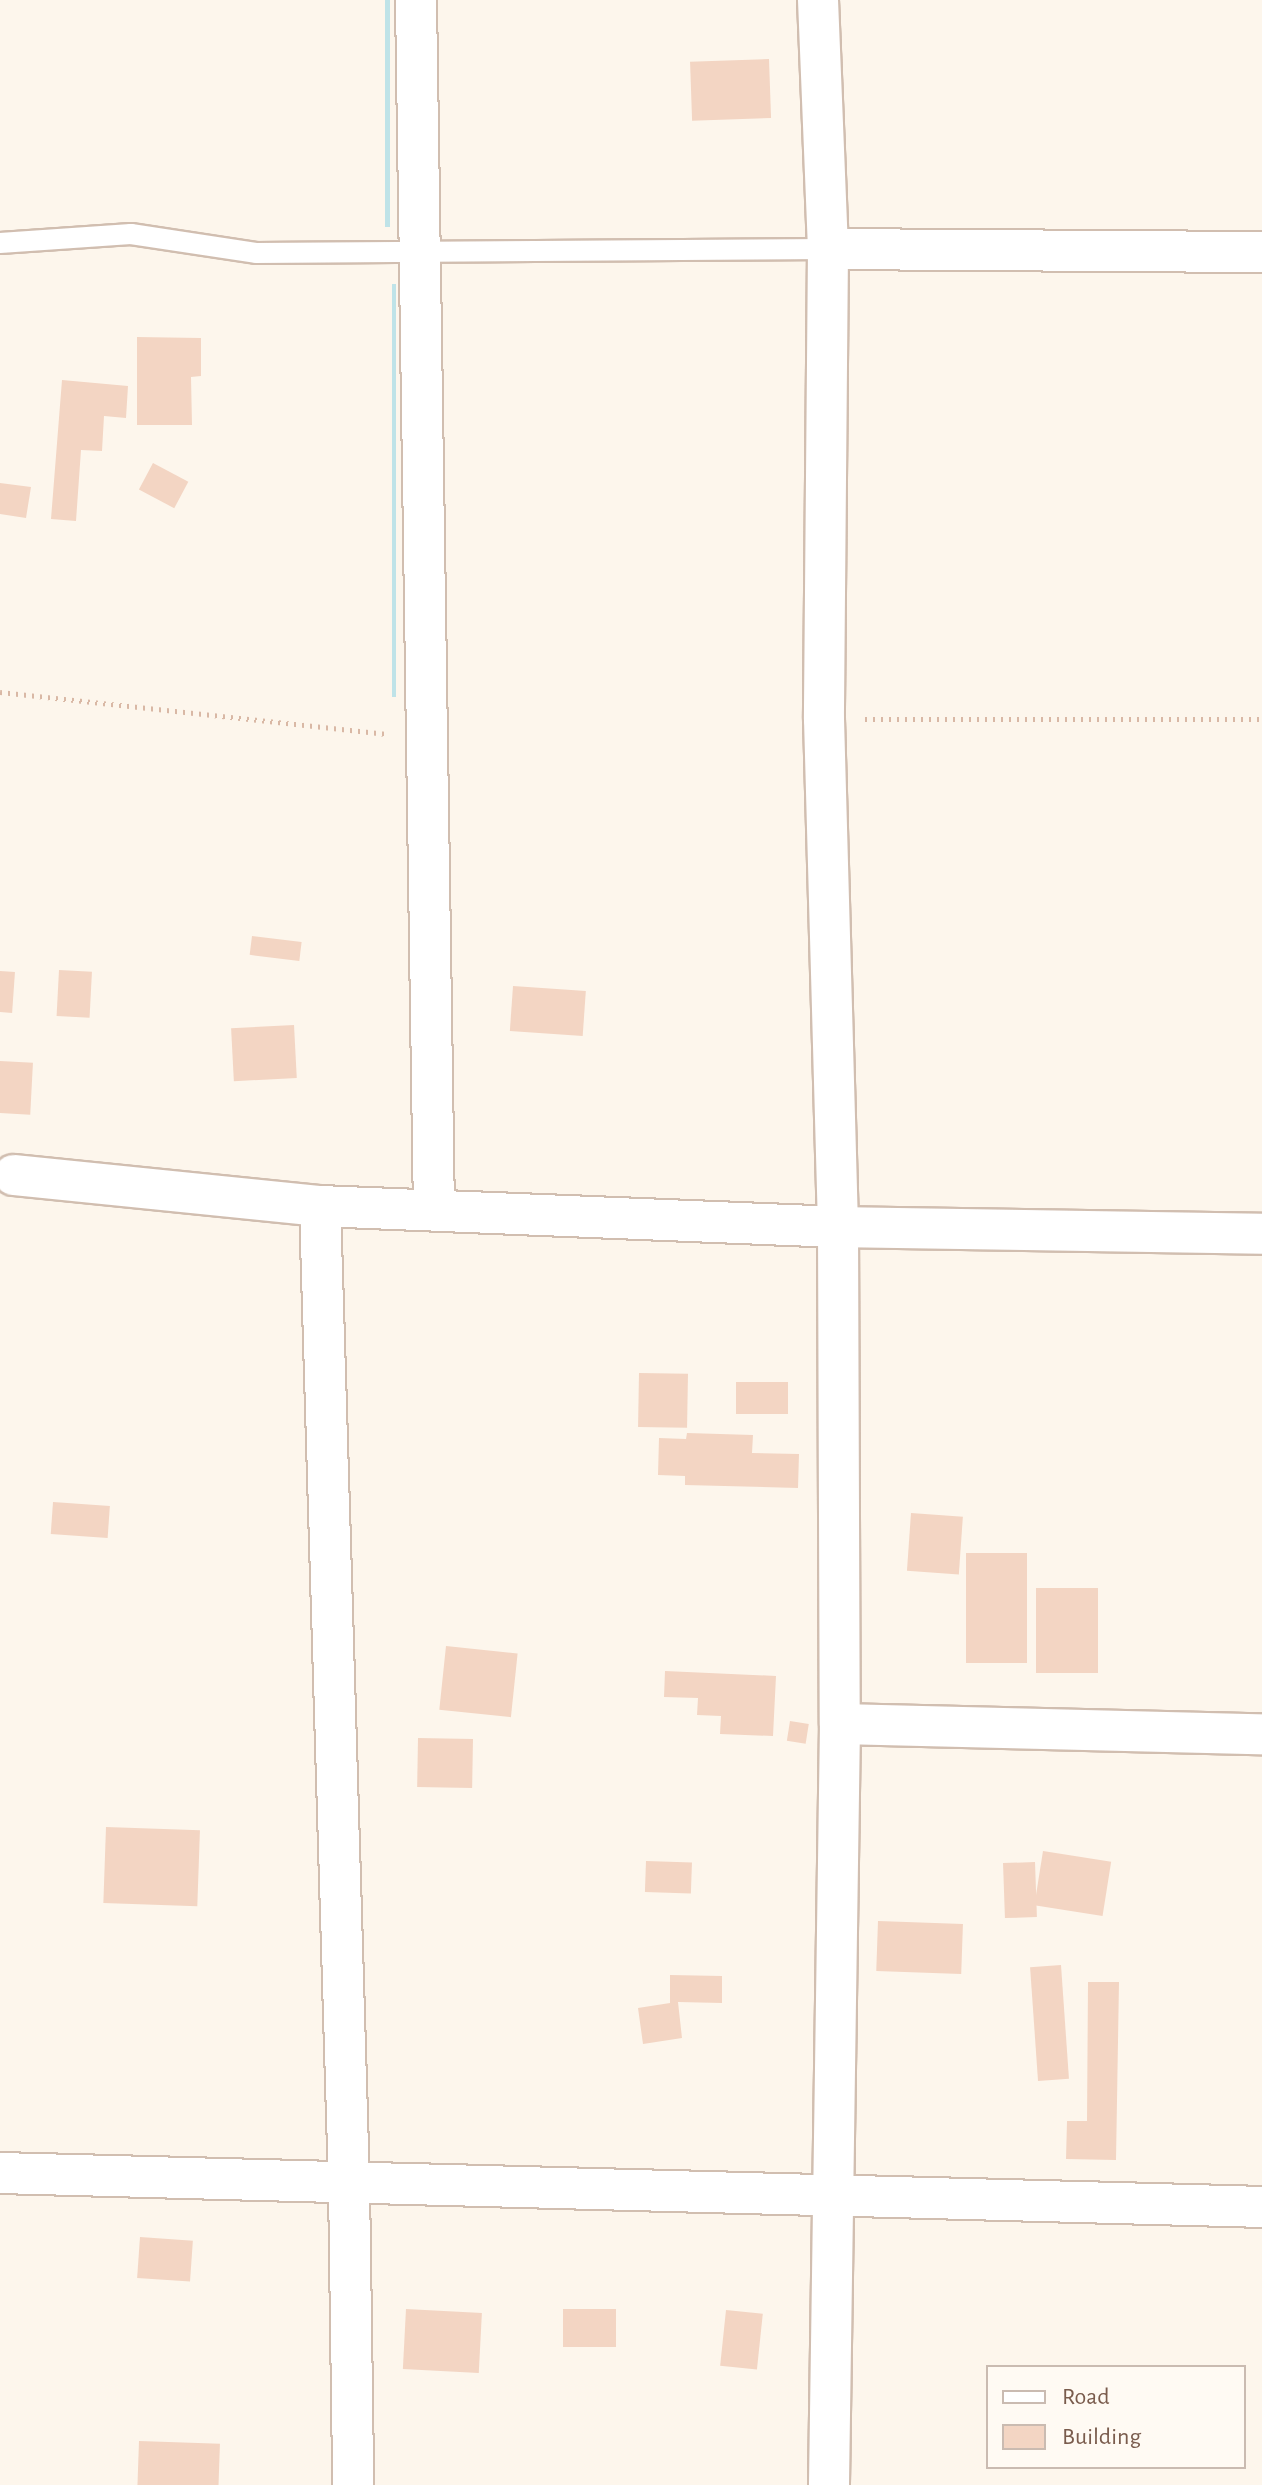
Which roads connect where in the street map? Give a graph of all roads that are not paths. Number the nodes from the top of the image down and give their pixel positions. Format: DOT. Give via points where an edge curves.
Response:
graph roads {
  1 [pos="416,0"];
  2 [pos="818,0"];
  3 [pos="0,243"];
  4 [pos="828,249"];
  5 [pos="1262,252"];
  6 [pos="418,253"];
  7 [pos="14,1175"];
  8 [pos="320,1206"];
  9 [pos="434,1210"];
  10 [pos="838,1227"];
  11 [pos="1262,1234"];
  12 [pos="840,1724"];
  13 [pos="1262,1734"];
  14 [pos="0,2173"];
  15 [pos="349,2183"];
  16 [pos="836,2198"];
  17 [pos="1262,2207"];
  18 [pos="353,2485"];
  19 [pos="829,2485"];
  1 -- 6 [label="street"];
  2 -- 4 [label="street"];
  3 -- 6 [label="lane" via="131,234 256,253"];
  4 -- 5 [label="street"];
  4 -- 6 [label="lane"];
  4 -- 10 [label="street" via="824,719"];
  6 -- 9 [label="street"];
  7 -- 8 [label="street"];
  8 -- 9 [label="street"];
  8 -- 15 [label="street"];
  9 -- 10 [label="street"];
  10 -- 11 [label="street"];
  10 -- 12 [label="street"];
  12 -- 13 [label="street"];
  12 -- 16 [label="street"];
  14 -- 15 [label="street"];
  15 -- 16 [label="street"];
  15 -- 18 [label="street"];
  16 -- 17 [label="street"];
  16 -- 19 [label="street"];
}
